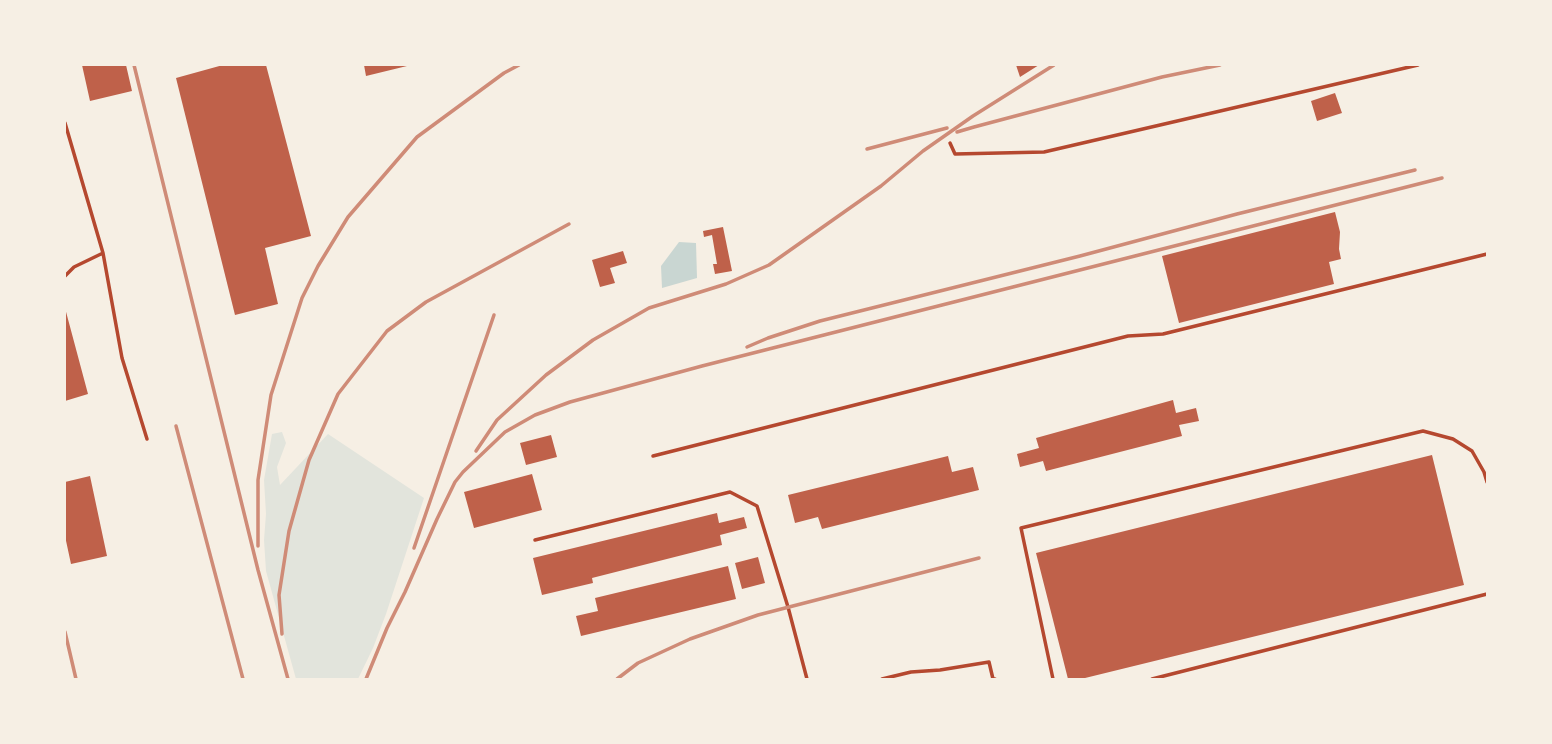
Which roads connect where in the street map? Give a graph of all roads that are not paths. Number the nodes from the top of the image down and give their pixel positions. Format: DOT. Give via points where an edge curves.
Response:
graph roads {
  1 [pos="1418,65"];
  2 [pos="65,123"];
  3 [pos="950,143"];
  4 [pos="103,253"];
  5 [pos="1487,254"];
  6 [pos="65,276"];
  7 [pos="147,439"];
  8 [pos="653,456"];
  9 [pos="1487,482"];
  10 [pos="536,540"];
  11 [pos="1487,594"];
  12 [pos="807,679"];
  13 [pos="882,679"];
  14 [pos="995,679"];
  15 [pos="1054,679"];
  16 [pos="1152,679"];
  1 -- 3 [label="lane" via="1044,152 955,155"];
  2 -- 4 [label="lane"];
  4 -- 6 [label="lane"];
  4 -- 7 [label="lane" via="122,358"];
  5 -- 8 [label="lane" via="1163,334 1128,336"];
  9 -- 15 [label="lane" via="1472,451 1453,439 1423,431 1021,528"];
  10 -- 12 [label="lane" via="730,492 757,506"];
  11 -- 16 [label="lane"];
  13 -- 14 [label="lane" via="989,662"];
}
